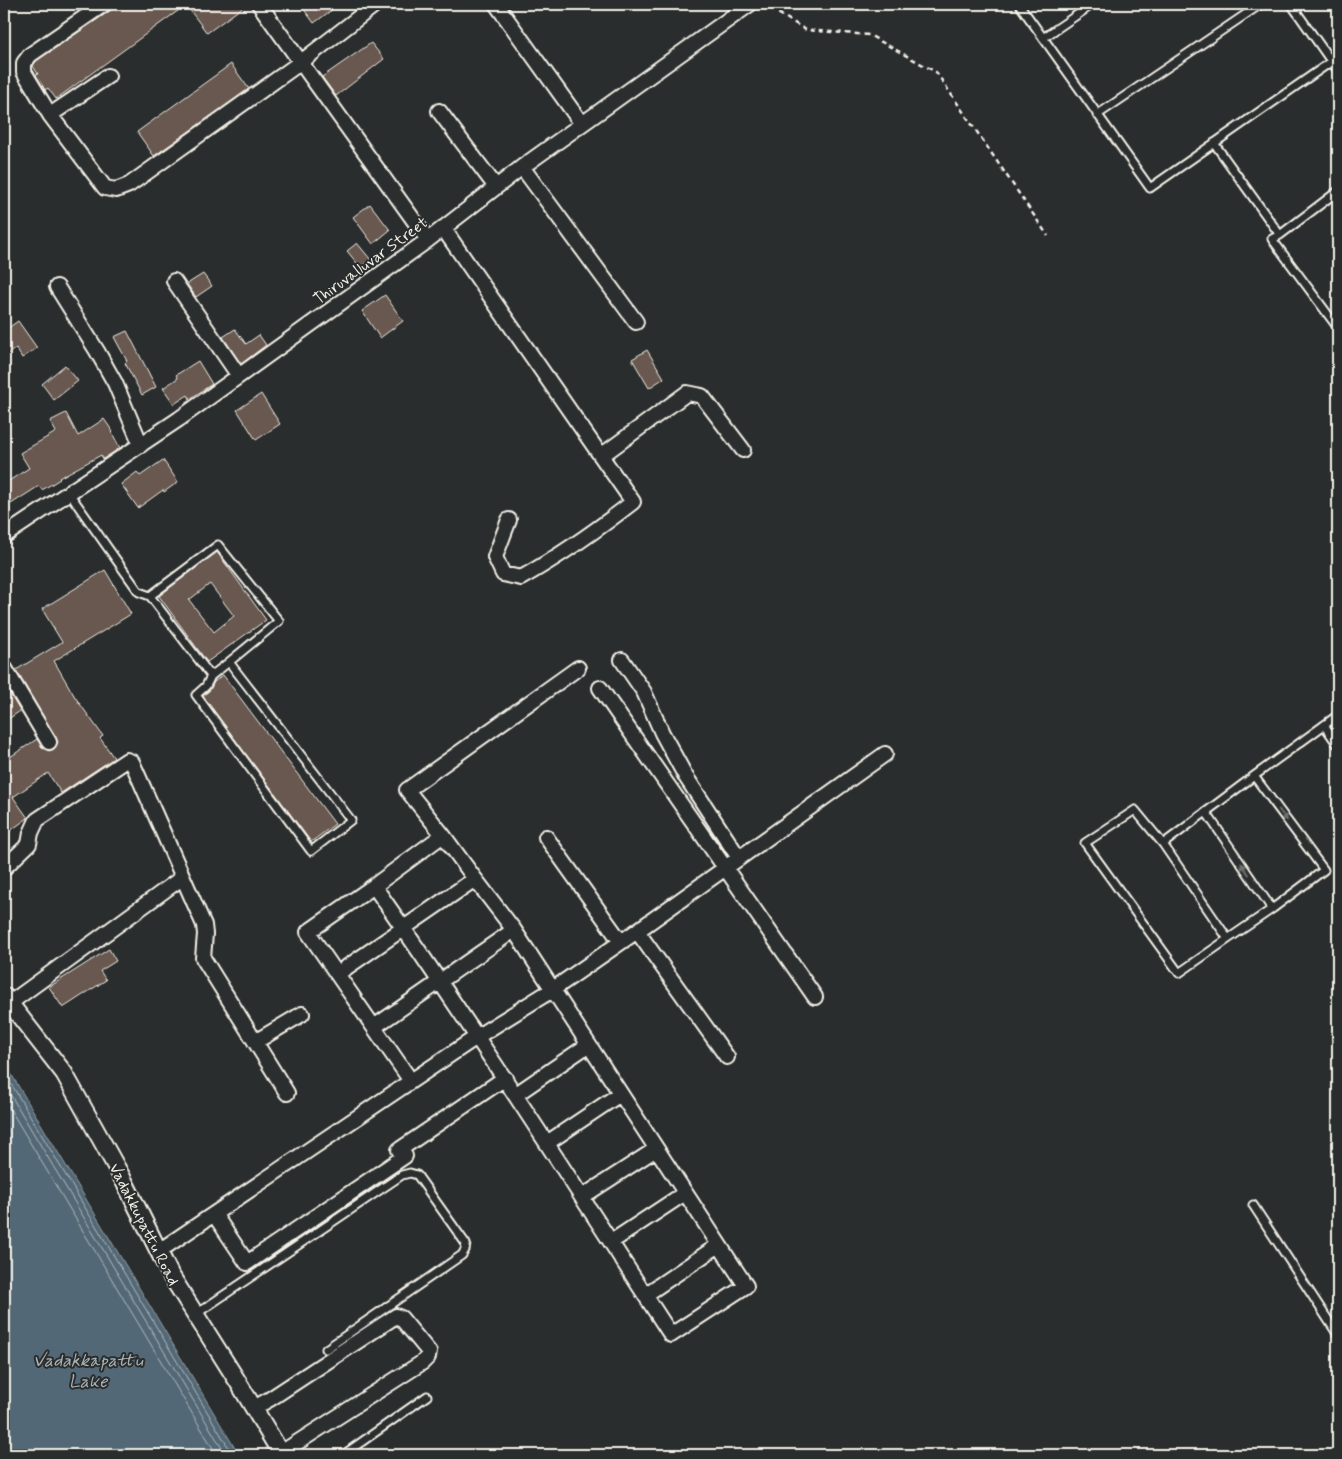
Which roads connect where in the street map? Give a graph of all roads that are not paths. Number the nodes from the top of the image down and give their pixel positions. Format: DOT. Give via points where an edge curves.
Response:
graph roads {
  1 [pos="104,4"];
  2 [pos="260,4"];
  3 [pos="376,4"];
  4 [pos="496,4"];
  5 [pos="750,4"];
  6 [pos="1019,4"];
  7 [pos="1092,4"];
  8 [pos="1261,4"];
  9 [pos="1291,4"];
  10 [pos="1043,38"];
  11 [pos="1335,60"];
  12 [pos="301,62"];
  13 [pos="1338,71"];
  14 [pos="108,76"];
  15 [pos="439,110"];
  16 [pos="50,115"];
  17 [pos="1097,115"];
  18 [pos="582,124"];
  19 [pos="1214,143"];
  20 [pos="522,167"];
  21 [pos="496,187"];
  22 [pos="1338,191"];
  23 [pos="443,228"];
  24 [pos="1280,234"];
  25 [pos="428,240"];
  26 [pos="174,281"];
  27 [pos="57,288"];
  28 [pos="636,322"];
  29 [pos="1338,328"];
  30 [pos="240,376"];
  31 [pos="141,445"];
  32 [pos="743,450"];
  33 [pos="601,456"];
  34 [pos="69,493"];
  35 [pos="509,520"];
  36 [pos="4,536"];
  37 [pos="150,596"];
  38 [pos="622,660"];
  39 [pos="229,662"];
  40 [pos="4,667"];
  41 [pos="578,668"];
  42 [pos="211,676"];
  43 [pos="600,688"];
  44 [pos="1338,715"];
  45 [pos="1324,725"];
  46 [pos="49,742"];
  47 [pos="1338,744"];
  48 [pos="885,754"];
  49 [pos="1254,776"];
  50 [pos="1206,812"];
  51 [pos="443,835"];
  52 [pos="546,837"];
  53 [pos="1163,844"];
  54 [pos="739,858"];
  55 [pos="4,868"];
  56 [pos="726,868"];
  57 [pos="183,877"];
  58 [pos="475,879"];
  59 [pos="374,886"];
  60 [pos="1272,909"];
  61 [pos="404,927"];
  62 [pos="514,930"];
  63 [pos="637,931"];
  64 [pos="1228,939"];
  65 [pos="621,942"];
  66 [pos="337,974"];
  67 [pos="440,981"];
  68 [pos="552,990"];
  69 [pos="815,997"];
  70 [pos="7,999"];
  71 [pos="302,1014"];
  72 [pos="374,1027"];
  73 [pos="478,1036"];
  74 [pos="255,1042"];
  75 [pos="588,1045"];
  76 [pos="727,1057"];
  77 [pos="505,1078"];
  78 [pos="412,1081"];
  79 [pos="287,1093"];
  80 [pos="620,1094"];
  81 [pos="515,1095"];
  82 [pos="547,1143"];
  83 [pos="656,1149"];
  84 [pos="685,1193"];
  85 [pos="582,1197"];
  86 [pos="1253,1205"];
  87 [pos="214,1214"];
  88 [pos="611,1242"];
  89 [pos="719,1245"];
  90 [pos="159,1251"];
  91 [pos="645,1294"];
  92 [pos="195,1314"];
  93 [pos="1338,1334"];
  94 [pos="326,1349"];
  95 [pos="427,1396"];
  96 [pos="254,1408"];
  97 [pos="281,1454"];
  98 [pos="343,1455"];
  1 -- 16 [label="street" via="30,55 24,63 24,72"];
  2 -- 12 [label="street"];
  3 -- 12 [label="street"];
  4 -- 18 [label="street"];
  5 -- 18 [label="street, Thiruvalluvar Street"];
  6 -- 10 [label="lane"];
  7 -- 10 [label="lane"];
  8 -- 17 [label="lane"];
  9 -- 11 [label="lane"];
  10 -- 17 [label="lane"];
  11 -- 13 [label="lane"];
  11 -- 19 [label="lane"];
  12 -- 16 [label="street" via="129,185 116,190 105,188"];
  12 -- 25 [label="street"];
  14 -- 16 [label="street"];
  15 -- 21 [label="street"];
  17 -- 19 [label="lane" via="1150,188"];
  18 -- 20 [label="street, Thiruvalluvar Street"];
  19 -- 24 [label="lane"];
  20 -- 21 [label="street, Thiruvalluvar Street"];
  20 -- 28 [label="street"];
  21 -- 23 [label="street, Thiruvalluvar Street"];
  22 -- 24 [label="lane"];
  23 -- 25 [label="street, Thiruvalluvar Street"];
  23 -- 33 [label="street"];
  24 -- 29 [label="lane" via="1272,239"];
  25 -- 30 [label="street, Thiruvalluvar Street"];
  26 -- 30 [label="street"];
  27 -- 31 [label="street" via="115,383"];
  30 -- 31 [label="street, Thiruvalluvar Street"];
  31 -- 34 [label="street, Thiruvalluvar Street"];
  32 -- 33 [label="street" via="702,396 687,394"];
  33 -- 35 [label="street" via="633,502 521,578 503,574 495,557"];
  34 -- 36 [label="street, Thiruvalluvar Street"];
  34 -- 37 [label="lane" via="139,592"];
  37 -- 39 [label="lane" via="218,545 279,622"];
  37 -- 42 [label="lane"];
  38 -- 54 [label="street" via="644,692 686,777"];
  39 -- 42 [label="lane"];
  39 -- 42 [label="lane" via="351,820 311,851 196,695"];
  40 -- 46 [label="street"];
  41 -- 51 [label="street" via="407,790"];
  43 -- 56 [label="street"];
  44 -- 45 [label="lane"];
  45 -- 47 [label="lane"];
  45 -- 49 [label="lane"];
  48 -- 54 [label="street"];
  49 -- 50 [label="lane"];
  49 -- 60 [label="lane, one-way" via="1324,870"];
  50 -- 53 [label="lane"];
  60 -- 50 [label="lane, one-way"];
  51 -- 58 [label="street"];
  51 -- 59 [label="street"];
  52 -- 65 [label="street"];
  53 -- 64 [label="lane"];
  53 -- 64 [label="lane" via="1135,810 1085,843 1179,974"];
  54 -- 56 [label="street"];
  55 -- 57 [label="street" via="29,844 37,820 127,760 132,762"];
  56 -- 63 [label="street"];
  56 -- 69 [label="street"];
  57 -- 70 [label="street"];
  57 -- 74 [label="street" via="204,925 203,958"];
  58 -- 61 [label="street"];
  58 -- 62 [label="street"];
  59 -- 61 [label="street"];
  59 -- 66 [label="street" via="308,932"];
  60 -- 64 [label="lane"];
  61 -- 66 [label="street"];
  61 -- 67 [label="street"];
  62 -- 67 [label="street"];
  62 -- 68 [label="street"];
  63 -- 65 [label="street"];
  63 -- 76 [label="street"];
  65 -- 68 [label="street"];
  66 -- 72 [label="street"];
  67 -- 72 [label="street"];
  67 -- 73 [label="street"];
  68 -- 73 [label="street"];
  68 -- 75 [label="street"];
  70 -- 90 [label="street, Vadakkupattu Road" via="64,1073"];
  71 -- 74 [label="street"];
  72 -- 78 [label="street"];
  73 -- 77 [label="street"];
  73 -- 78 [label="street"];
  74 -- 79 [label="street"];
  75 -- 80 [label="street"];
  75 -- 81 [label="street"];
  77 -- 81 [label="street"];
  77 -- 87 [label="street" via="399,1150 405,1156 247,1263"];
  78 -- 87 [label="street"];
  80 -- 82 [label="street"];
  80 -- 83 [label="street"];
  81 -- 82 [label="street"];
  82 -- 85 [label="street"];
  83 -- 84 [label="street"];
  83 -- 85 [label="street"];
  84 -- 88 [label="street"];
  84 -- 89 [label="street"];
  85 -- 88 [label="street"];
  86 -- 93 [label="lane"];
  87 -- 90 [label="street"];
  88 -- 91 [label="street"];
  89 -- 91 [label="street"];
  89 -- 91 [label="street" via="746,1286 671,1335"];
  90 -- 92 [label="street, Vadakkupattu Road"];
  92 -- 94 [label="lane" via="402,1175 417,1175 466,1244 465,1250"];
  92 -- 96 [label="street, Vadakkupattu Road"];
  95 -- 98 [label="lane"];
  96 -- 97 [label="street, Vadakkupattu Road"];
  96 -- 97 [label="street" via="396,1316 429,1352 424,1362"];
}
